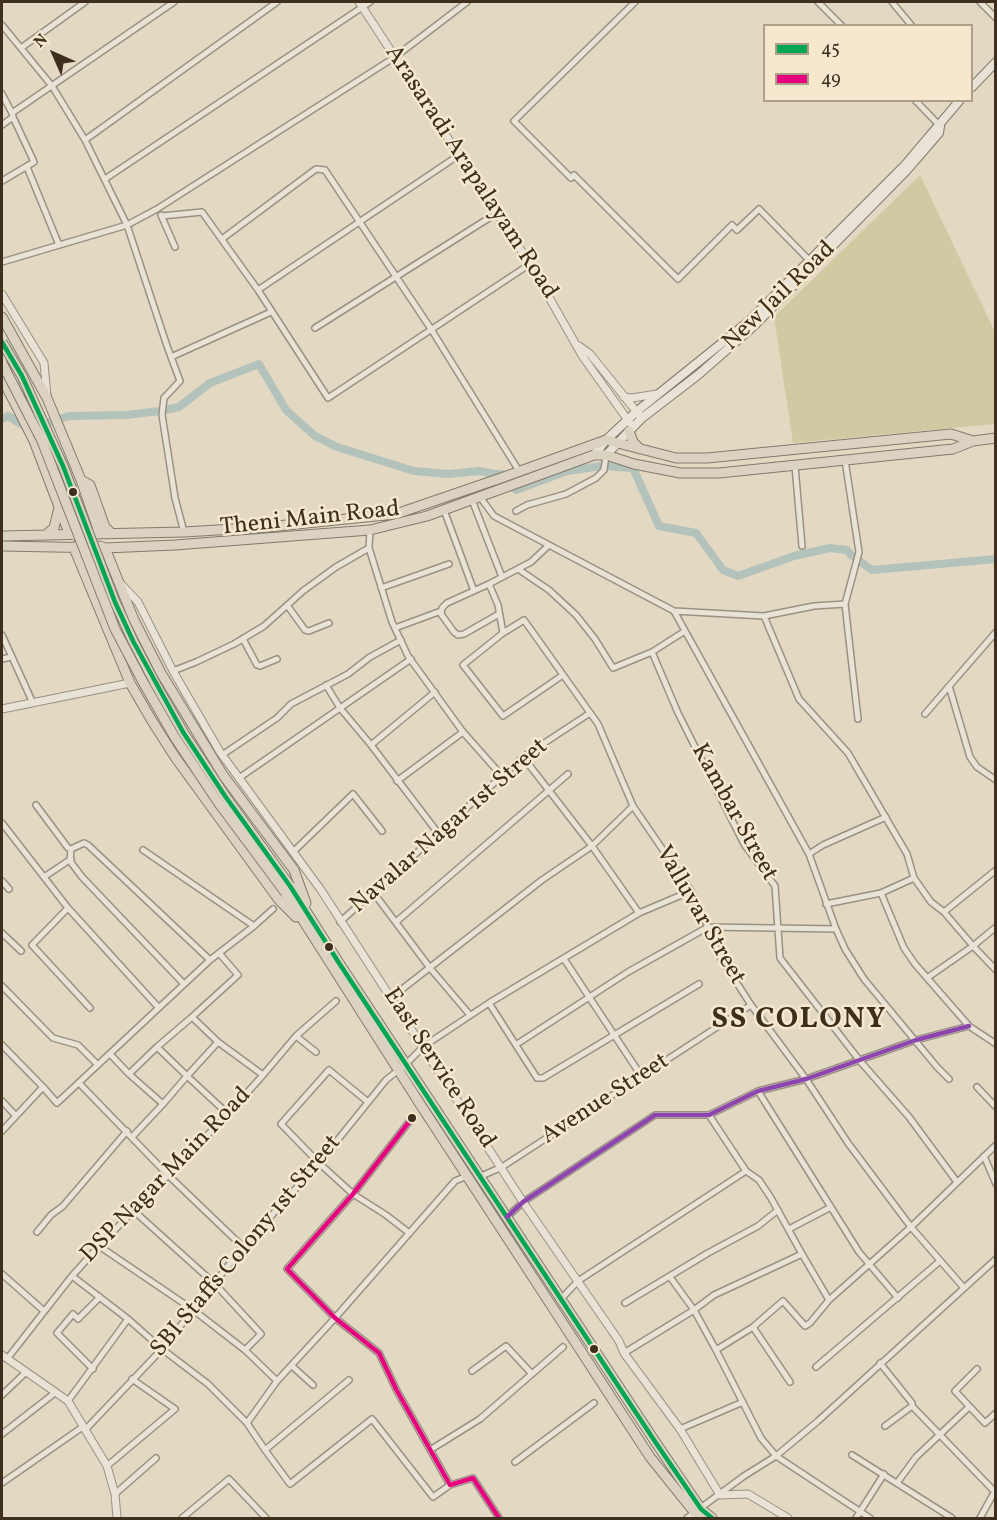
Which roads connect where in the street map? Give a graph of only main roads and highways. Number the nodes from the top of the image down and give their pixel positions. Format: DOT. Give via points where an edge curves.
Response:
graph roads {
  1 [pos="996,62"];
  2 [pos="973,86"];
  3 [pos="958,102"];
  4 [pos="940,126"];
  5 [pos="2,317"];
  6 [pos="2,342"];
  7 [pos="2,363"];
  8 [pos="2,378"];
  9 [pos="631,429"];
  10 [pos="996,438"];
  11 [pos="606,440"];
  12 [pos="973,441"];
  13 [pos="617,442"];
  14 [pos="640,449"];
  15 [pos="774,451"];
  16 [pos="594,454"];
  17 [pos="695,458"];
  18 [pos="605,463"];
  19 [pos="776,468"];
  20 [pos="694,474"];
  21 [pos="513,479"];
  22 [pos="81,480"];
  23 [pos="59,507"];
  24 [pos="99,532"];
  25 [pos="110,532"];
  26 [pos="48,533"];
  27 [pos="69,533"];
  28 [pos="2,536"];
  29 [pos="86,540"];
  30 [pos="2,546"];
  31 [pos="126,547"];
  32 [pos="52,548"];
  33 [pos="74,548"];
  34 [pos="105,548"];
  35 [pos="112,569"];
  36 [pos="100,609"];
  37 [pos="288,889"];
  38 [pos="312,920"];
  39 [pos="308,929"];
  40 [pos="402,1067"];
  41 [pos="695,1515"];
  42 [pos="712,1518"];
  1 -- 2 [label="main road"];
  3 -- 4 [label="main road, New Jail Road"];
  4 -- 9 [label="main road, New Jail Road" via="939,133 907,170 755,325"];
  4 -- 11 [label="main road, New Jail Road" via="748,322"];
  5 -- 22 [label="main road" via="49,403"];
  6 -- 37 [label="main road, bridge" via="63,466 116,602 150,672 195,750"];
  7 -- 37 [label="main road, bridge" via="42,441 116,629 138,671 174,736 218,802"];
  8 -- 23 [label="main road" via="34,441"];
  9 -- 13 [label="main road, New Jail Road"];
  9 -- 14 [label="main road" via="633,442"];
  10 -- 12 [label="main road"];
  11 -- 13 [label="main road"];
  11 -- 16 [label="main road, New Jail Road"];
  11 -- 21 [label="main road, Theni Main Road"];
  12 -- 15 [label="main road" via="951,434"];
  12 -- 19 [label="main road" via="953,449"];
  13 -- 14 [label="main road"];
  13 -- 18 [label="main road, New Jail Road"];
  14 -- 17 [label="main road" via="676,458"];
  15 -- 17 [label="main road"];
  15 -- 19 [label="main road"];
  16 -- 18 [label="main road"];
  16 -- 21 [label="main road, Theni Main Road"];
  17 -- 20 [label="main road"];
  18 -- 20 [label="main road"];
  19 -- 20 [label="main road"];
  21 -- 25 [label="main road, Theni Main Road" via="501,478 396,514 267,527"];
  21 -- 31 [label="main road, Theni Main Road" via="476,499 370,530"];
  22 -- 24 [label="main road"];
  22 -- 25 [label="main road" via="90,485"];
  23 -- 26 [label="main road" via="54,528"];
  23 -- 27 [label="main road"];
  24 -- 25 [label="main road, Theni Main Road"];
  24 -- 27 [label="main road, Theni Main Road"];
  24 -- 29 [label="main road"];
  26 -- 27 [label="main road, Theni Main Road"];
  26 -- 28 [label="main road, Theni Main Road"];
  27 -- 29 [label="main road"];
  29 -- 33 [label="main road"];
  29 -- 34 [label="main road"];
  30 -- 32 [label="main road, Theni Main Road"];
  31 -- 34 [label="main road, Theni Main Road"];
  31 -- 35 [label="main road"];
  32 -- 33 [label="main road, Theni Main Road"];
  32 -- 36 [label="main road" via="72,558 90,602"];
  33 -- 34 [label="main road, Theni Main Road"];
  33 -- 36 [label="main road"];
  34 -- 35 [label="main road"];
  35 -- 38 [label="main road" via="161,673 223,775 294,870"];
  36 -- 39 [label="main road" via="130,683 152,721 279,900"];
  37 -- 38 [label="main road"];
  37 -- 39 [label="main road"];
  38 -- 40 [label="main road"];
  39 -- 40 [label="main road"];
  40 -- 41 [label="main road" via="561,1299"];
  40 -- 41 [label="main road" via="650,1457"];
  41 -- 42 [label="main road"];
}
